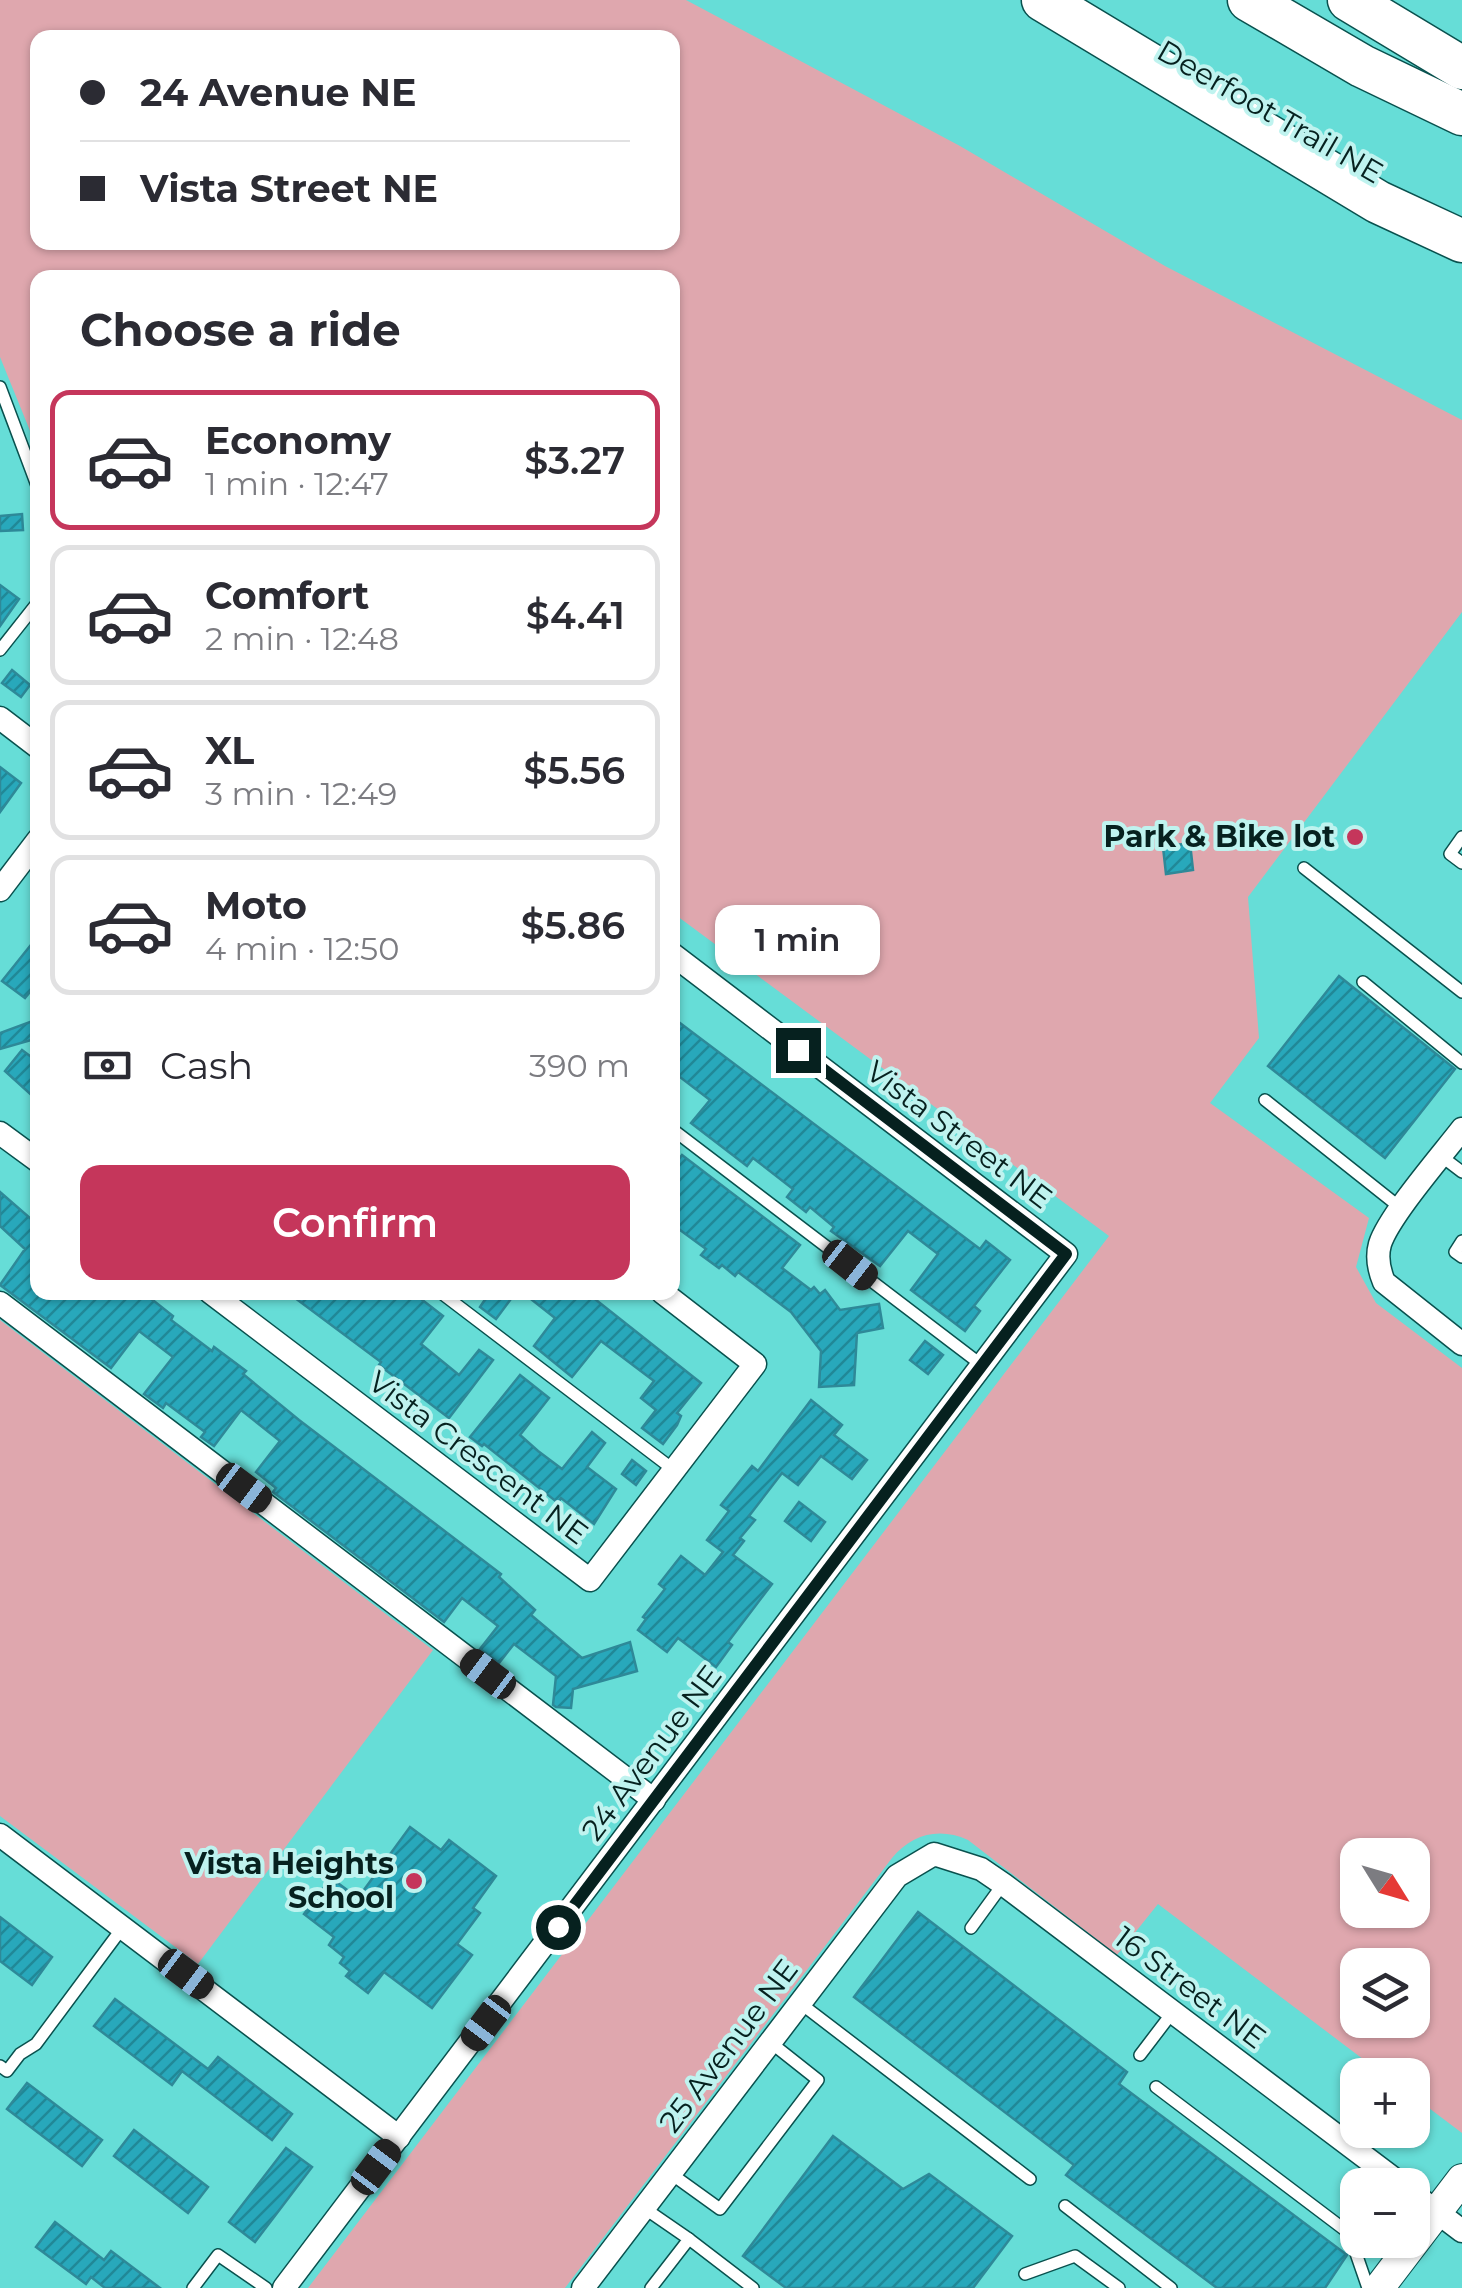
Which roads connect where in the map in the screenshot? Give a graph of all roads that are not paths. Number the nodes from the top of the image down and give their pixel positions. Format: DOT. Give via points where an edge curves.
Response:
graph roads {
  1 [pos="1043,0"];
  2 [pos="1082,0"];
  3 [pos="1249,0"];
  4 [pos="1349,0"];
  5 [pos="1462,68"];
  6 [pos="1462,114"];
  7 [pos="1462,217"];
  8 [pos="1462,240"];
  9 [pos="0,387"];
  10 [pos="30,467"];
  11 [pos="30,612"];
  12 [pos="0,650"];
  13 [pos="0,718"];
  14 [pos="30,740"];
  15 [pos="1462,837"];
  16 [pos="30,851"];
  17 [pos="1462,862"];
  18 [pos="1304,868"];
  19 [pos="0,890"];
  20 [pos="680,960"];
  21 [pos="1363,982"];
  22 [pos="1462,992"];
  23 [pos="1462,1062"];
  24 [pos="1265,1100"];
  25 [pos="1462,1129"];
  26 [pos="0,1133"];
  27 [pos="680,1135"];
  28 [pos="30,1156"];
  29 [pos="1441,1156"];
  30 [pos="1462,1172"];
  31 [pos="1402,1208"];
  32 [pos="1462,1242"];
  33 [pos="1066,1254"];
  34 [pos="1462,1257"];
  35 [pos="221,1300"];
  36 [pos="451,1300"];
  37 [pos="672,1300"];
  38 [pos="0,1302"];
  39 [pos="1462,1344"];
  40 [pos="984,1366"];
  41 [pos="674,1470"];
  42 [pos="654,1800"];
  43 [pos="0,1835"];
  44 [pos="934,1854"];
  45 [pos="1003,1884"];
  46 [pos="123,1927"];
  47 [pos="971,1928"];
  48 [pos="800,2003"];
  49 [pos="1172,2012"];
  50 [pos="770,2042"];
  51 [pos="1140,2056"];
  52 [pos="0,2066"];
  53 [pos="1156,2087"];
  54 [pos="399,2137"];
  55 [pos="1379,2168"];
  56 [pos="670,2173"];
  57 [pos="1030,2179"];
  58 [pos="1462,2179"];
  59 [pos="1430,2205"];
  60 [pos="1064,2206"];
  61 [pos="644,2208"];
  62 [pos="1438,2211"];
  63 [pos="1462,2231"];
  64 [pos="689,2239"];
  65 [pos="1025,2274"];
  66 [pos="193,2288"];
  67 [pos="266,2288"];
  68 [pos="284,2288"];
  69 [pos="583,2288"];
  70 [pos="651,2288"];
  71 [pos="753,2288"];
  72 [pos="1119,2288"];
  73 [pos="1171,2288"];
  74 [pos="1368,2288"];
  75 [pos="1379,2288"];
  1 -- 8 [label="highway" via="1378,202"];
  2 -- 7 [label="highway, Deerfoot Trail NE" via="1310,140"];
  3 -- 6 [label="highway"];
  4 -- 5 [label="highway"];
  9 -- 10 [label="lane"];
  11 -- 12 [label="lane"];
  13 -- 14 [label="street"];
  15 -- 17 [label="lane" via="1450,854"];
  16 -- 19 [label="street"];
  18 -- 22 [label="lane"];
  20 -- 33 [label="street, Vista Street NE"];
  21 -- 23 [label="lane"];
  24 -- 31 [label="lane"];
  25 -- 29 [label="street"];
  26 -- 28 [label="street"];
  27 -- 40 [label="lane"];
  29 -- 30 [label="lane"];
  29 -- 31 [label="street"];
  31 -- 39 [label="street" via="1380,1245 1384,1282"];
  32 -- 34 [label="lane" via="1454,1252"];
  33 -- 40 [label="street, 24 Avenue NE"];
  35 -- 41 [label="street, Vista Crescent NE" via="590,1580"];
  36 -- 41 [label="lane"];
  37 -- 41 [label="street, Vista Crescent NE" via="756,1364"];
  38 -- 42 [label="street"];
  40 -- 42 [label="street, 24 Avenue NE"];
  42 -- 54 [label="street, 24 Avenue NE"];
  43 -- 46 [label="street"];
  44 -- 45 [label="street, 16 Street NE"];
  44 -- 48 [label="street, 25 Avenue NE" via="896,1876"];
  45 -- 47 [label="lane"];
  45 -- 49 [label="street, 16 Street NE"];
  46 -- 52 [label="lane" via="36,2044 7,2071"];
  46 -- 54 [label="street"];
  48 -- 50 [label="street, 25 Avenue NE"];
  48 -- 57 [label="lane"];
  49 -- 51 [label="lane"];
  49 -- 55 [label="street, 16 Street NE"];
  50 -- 56 [label="street, 25 Avenue NE"];
  50 -- 56 [label="lane" via="818,2080 720,2209"];
  53 -- 74 [label="lane" via="1349,2234"];
  54 -- 68 [label="street, 24 Avenue NE"];
  56 -- 61 [label="street, 25 Avenue NE"];
  58 -- 62 [label="street"];
  59 -- 62 [label="street"];
  60 -- 73 [label="lane"];
  61 -- 64 [label="lane"];
  61 -- 69 [label="street, 25 Avenue NE"];
  62 -- 63 [label="street"];
  62 -- 75 [label="street"];
  64 -- 70 [label="lane"];
  64 -- 71 [label="lane"];
  65 -- 72 [label="lane" via="1075,2256"];
  66 -- 67 [label="lane" via="218,2255"];
}
